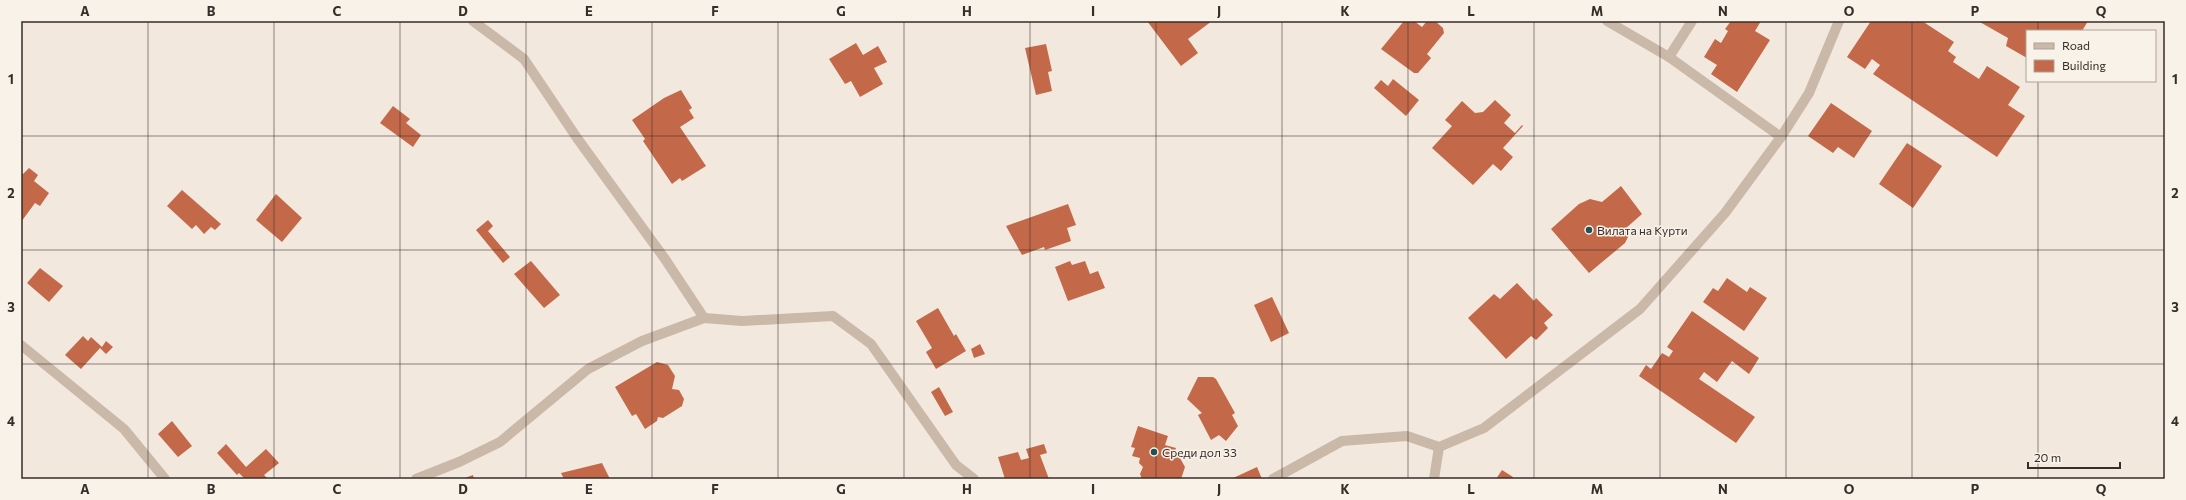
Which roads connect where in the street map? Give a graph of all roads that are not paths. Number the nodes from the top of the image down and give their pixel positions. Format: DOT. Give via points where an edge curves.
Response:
graph roads {
  1 [pos="473,21"];
  2 [pos="1607,21"];
  3 [pos="1692,21"];
  4 [pos="1839,21"];
  5 [pos="1669,57"];
  6 [pos="1781,138"];
  7 [pos="704,318"];
  8 [pos="21,345"];
  9 [pos="1439,447"];
  10 [pos="165,479"];
  11 [pos="416,479"];
  12 [pos="974,479"];
  13 [pos="1273,479"];
  14 [pos="1434,479"];
  1 -- 7 [label="street" via="524,60"];
  2 -- 5 [label="street"];
  3 -- 5 [label="street"];
  4 -- 6 [label="street" via="1809,93"];
  5 -- 6 [label="street"];
  6 -- 9 [label="street" via="1725,213 1640,309 1484,428"];
  7 -- 11 [label="street" via="642,341 588,369 500,442 460,462"];
  7 -- 12 [label="street" via="742,321 833,316 871,344 956,465"];
  8 -- 10 [label="street" via="124,429"];
  9 -- 13 [label="street" via="1408,436 1342,441"];
  9 -- 14 [label="street"];
}
